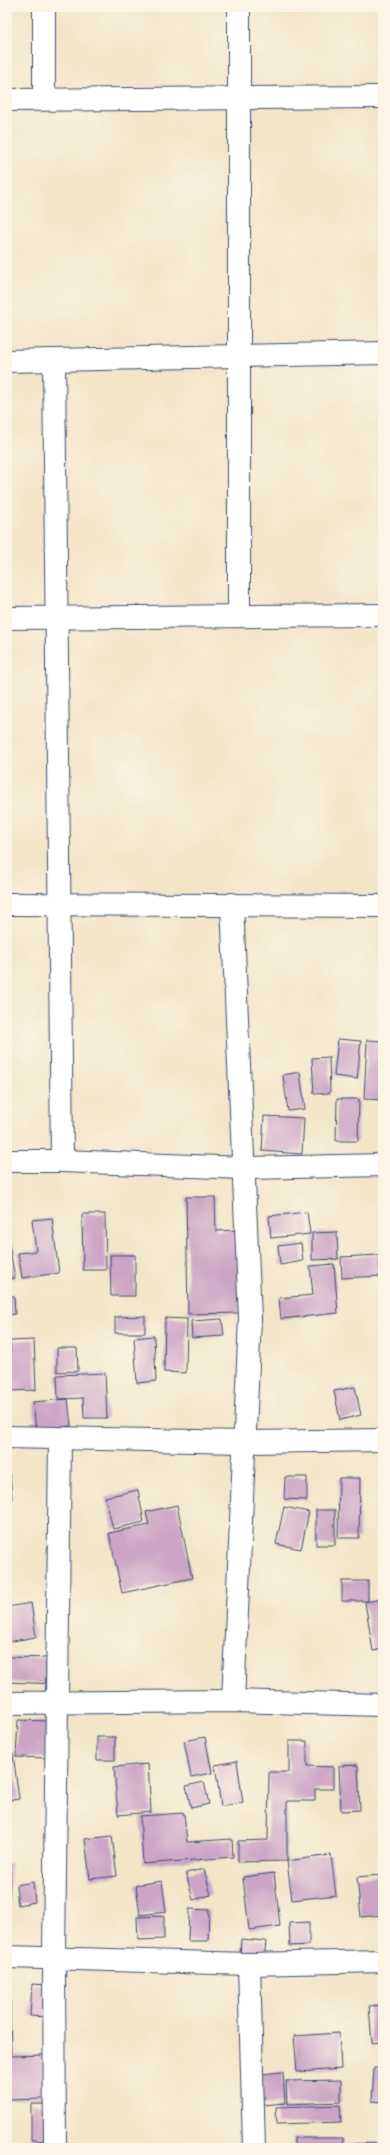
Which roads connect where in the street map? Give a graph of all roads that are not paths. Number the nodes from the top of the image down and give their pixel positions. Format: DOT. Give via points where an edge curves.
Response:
graph roads {
  1 [pos="44,7"];
  2 [pos="239,7"];
  3 [pos="240,97"];
  4 [pos="383,97"];
  5 [pos="44,99"];
  6 [pos="7,100"];
  7 [pos="383,353"];
  8 [pos="239,355"];
  9 [pos="54,360"];
  10 [pos="7,361"];
  11 [pos="383,615"];
  12 [pos="239,616"];
  13 [pos="7,618"];
  14 [pos="56,618"];
  15 [pos="7,904"];
  16 [pos="59,904"];
  17 [pos="232,904"];
  18 [pos="383,906"];
  19 [pos="7,1161"];
  20 [pos="62,1161"];
  21 [pos="383,1166"];
  22 [pos="244,1168"];
  23 [pos="7,1437"];
  24 [pos="60,1440"];
  25 [pos="383,1440"];
  26 [pos="243,1442"];
  27 [pos="233,1701"];
  28 [pos="58,1702"];
  29 [pos="7,1703"];
  30 [pos="383,1705"];
  31 [pos="7,1957"];
  32 [pos="54,1957"];
  33 [pos="383,1961"];
  34 [pos="249,1964"];
  35 [pos="55,2148"];
  36 [pos="254,2148"];
  1 -- 5 [label="street"];
  2 -- 3 [label="street"];
  3 -- 4 [label="street"];
  3 -- 5 [label="street"];
  3 -- 8 [label="street"];
  5 -- 6 [label="street"];
  7 -- 8 [label="street"];
  8 -- 9 [label="street"];
  8 -- 12 [label="street"];
  9 -- 10 [label="street"];
  9 -- 14 [label="street"];
  11 -- 12 [label="street"];
  12 -- 14 [label="street"];
  13 -- 14 [label="street"];
  14 -- 16 [label="street"];
  15 -- 16 [label="street"];
  16 -- 17 [label="street"];
  16 -- 20 [label="street"];
  17 -- 18 [label="street"];
  17 -- 22 [label="street"];
  19 -- 20 [label="street"];
  20 -- 22 [label="street"];
  21 -- 22 [label="street"];
  22 -- 26 [label="street" via="250,1318"];
  23 -- 24 [label="street"];
  24 -- 26 [label="street"];
  24 -- 28 [label="street"];
  25 -- 26 [label="street"];
  26 -- 27 [label="street"];
  27 -- 28 [label="street"];
  27 -- 30 [label="street"];
  28 -- 29 [label="street"];
  28 -- 32 [label="street"];
  31 -- 32 [label="street"];
  32 -- 34 [label="street"];
  32 -- 35 [label="street"];
  33 -- 34 [label="street"];
  34 -- 36 [label="street"];
}
